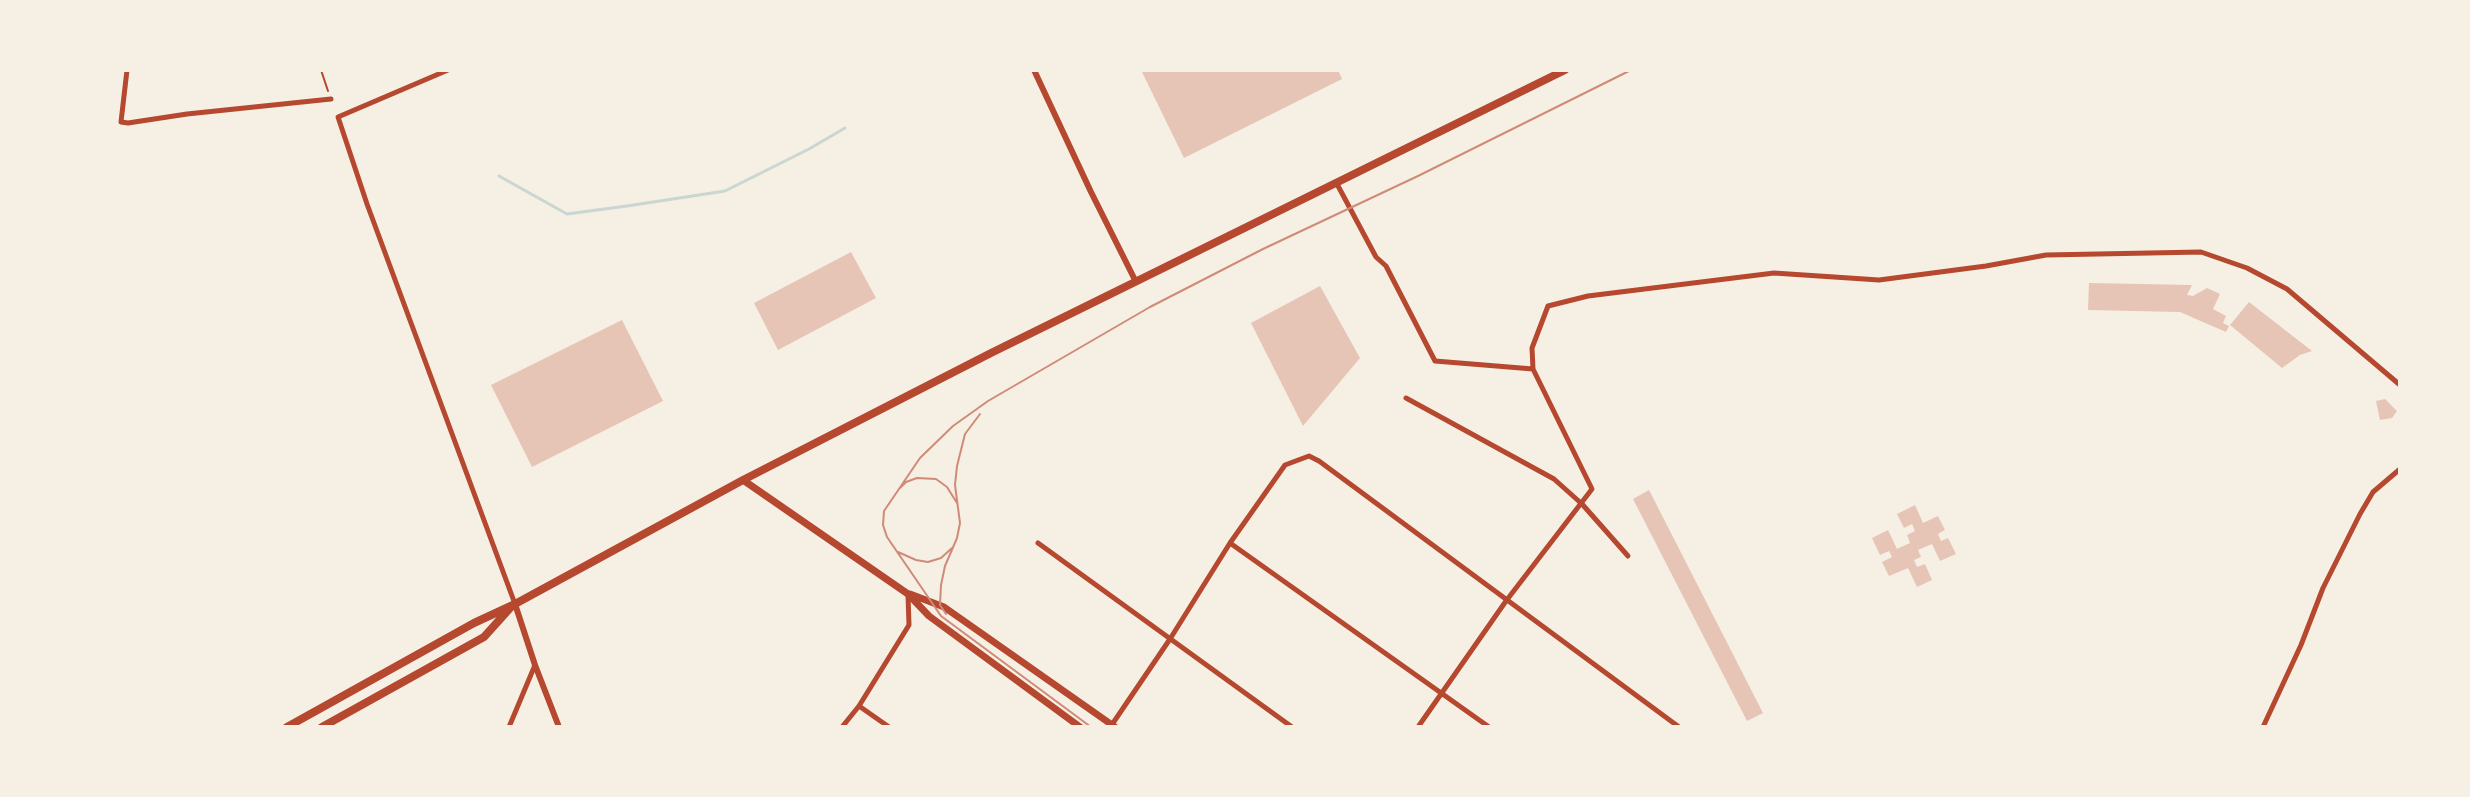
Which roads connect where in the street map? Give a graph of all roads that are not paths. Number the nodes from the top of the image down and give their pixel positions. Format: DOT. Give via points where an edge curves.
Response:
graph roads {
  1 [pos="127,70"];
  2 [pos="448,70"];
  3 [pos="1034,70"];
  4 [pos="1565,70"];
  5 [pos="331,99"];
  6 [pos="1337,184"];
  7 [pos="1136,282"];
  8 [pos="1533,369"];
  9 [pos="2400,385"];
  10 [pos="1406,398"];
  11 [pos="2400,469"];
  12 [pos="743,480"];
  13 [pos="1582,504"];
  14 [pos="1038,543"];
  15 [pos="1230,543"];
  16 [pos="1628,556"];
  17 [pos="908,594"];
  18 [pos="1506,601"];
  19 [pos="515,604"];
  20 [pos="1170,639"];
  21 [pos="535,665"];
  22 [pos="1442,695"];
  23 [pos="859,706"];
  24 [pos="1112,726"];
  25 [pos="287,727"];
  26 [pos="322,727"];
  27 [pos="509,727"];
  28 [pos="559,727"];
  29 [pos="842,727"];
  30 [pos="889,727"];
  31 [pos="1080,727"];
  32 [pos="1292,727"];
  33 [pos="1418,727"];
  34 [pos="1489,727"];
  35 [pos="1679,727"];
  36 [pos="2263,727"];
  1 -- 5 [label="street" via="121,122 128,123"];
  2 -- 19 [label="street" via="338,117"];
  3 -- 7 [label="street"];
  4 -- 6 [label="main road"];
  6 -- 7 [label="main road"];
  6 -- 8 [label="street" via="1435,361"];
  7 -- 12 [label="main road"];
  8 -- 9 [label="street" via="1532,348 1548,306 1588,296 1774,273 1879,280 2046,255 2201,252 2287,289"];
  8 -- 13 [label="street" via="1592,489"];
  10 -- 13 [label="street" via="1554,479"];
  11 -- 36 [label="street" via="2373,492 2360,514"];
  12 -- 17 [label="main road"];
  12 -- 19 [label="main road"];
  13 -- 16 [label="street"];
  13 -- 18 [label="street"];
  14 -- 20 [label="street"];
  15 -- 18 [label="street" via="1285,465 1309,456"];
  15 -- 20 [label="street"];
  15 -- 22 [label="street"];
  17 -- 23 [label="street" via="909,625"];
  17 -- 24 [label="main road" via="944,607"];
  17 -- 31 [label="main road" via="929,616"];
  18 -- 22 [label="street"];
  18 -- 35 [label="street"];
  19 -- 21 [label="street"];
  19 -- 25 [label="main road"];
  19 -- 26 [label="main road" via="484,637"];
  20 -- 24 [label="street"];
  20 -- 32 [label="street"];
  21 -- 27 [label="street"];
  21 -- 28 [label="street"];
  22 -- 33 [label="street"];
  22 -- 34 [label="street"];
  23 -- 29 [label="street"];
  23 -- 30 [label="street"];
}
